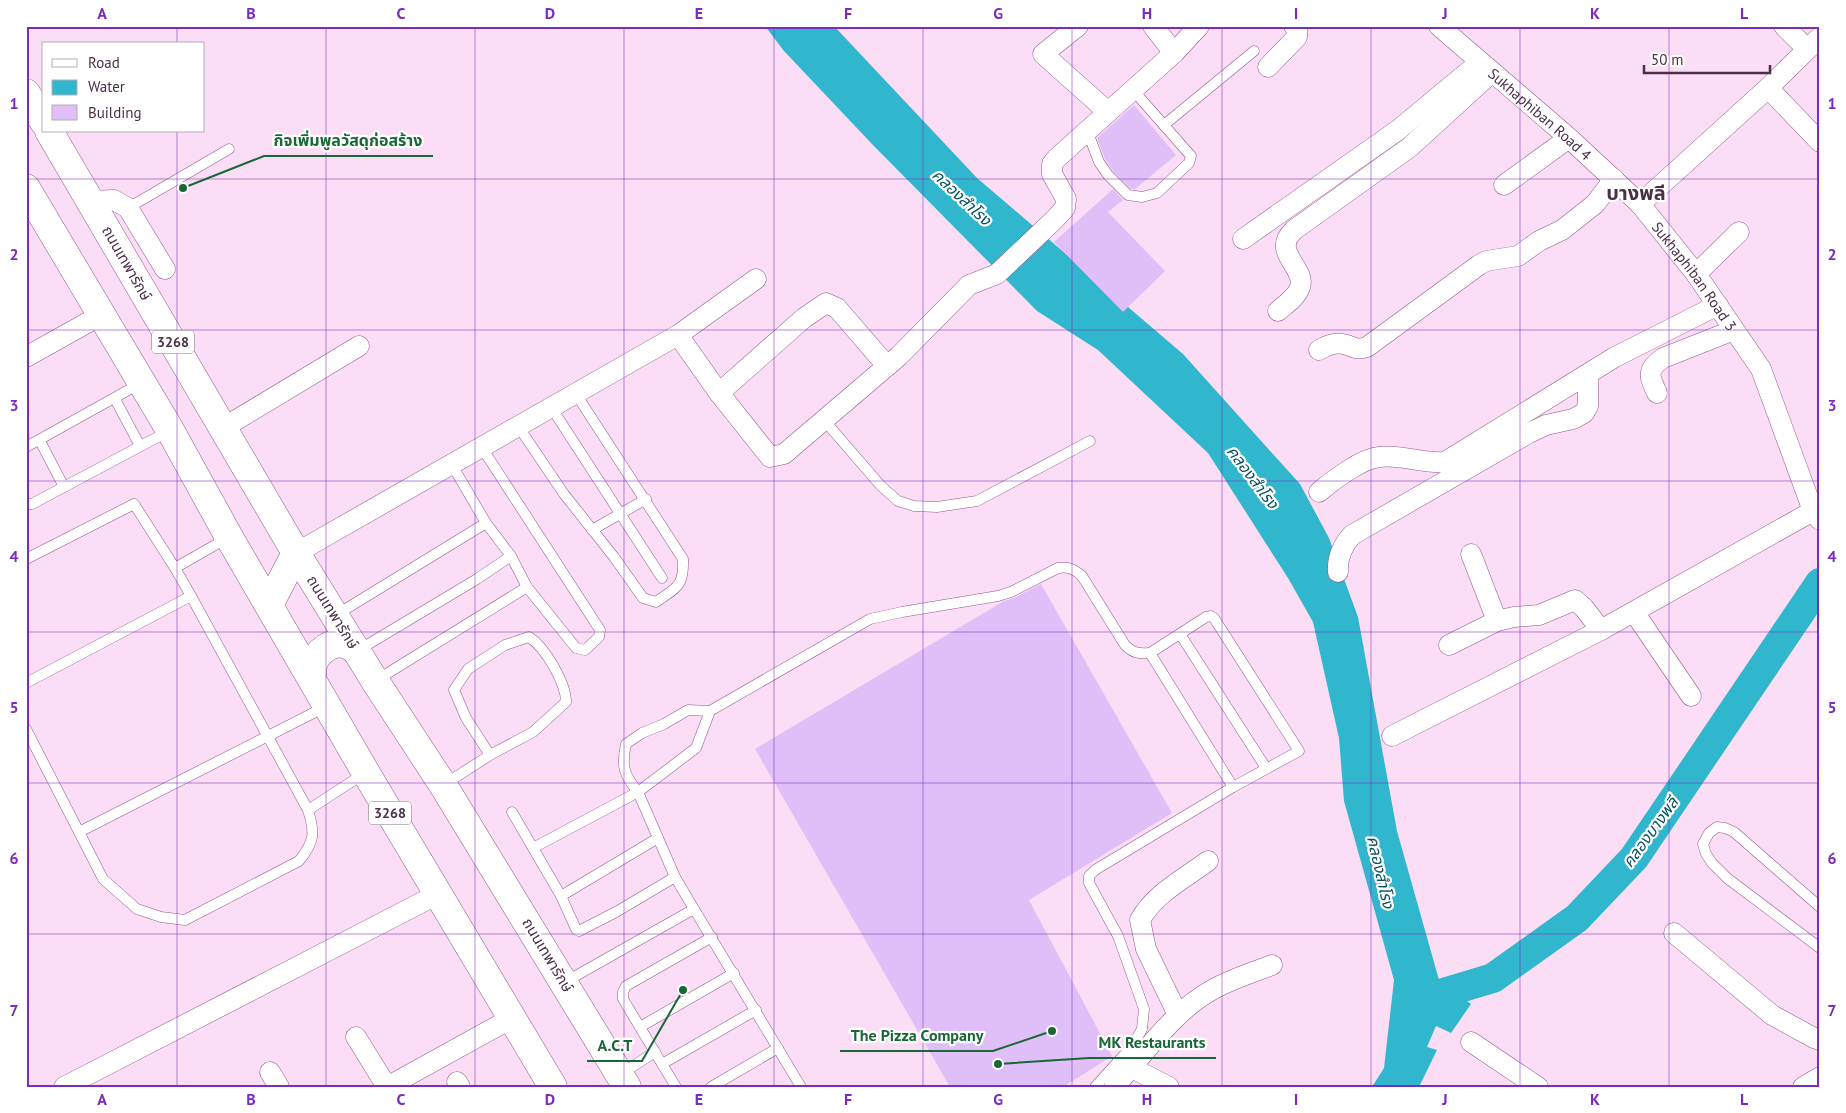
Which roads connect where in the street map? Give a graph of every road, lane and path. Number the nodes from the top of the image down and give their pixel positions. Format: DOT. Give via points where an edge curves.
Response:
graph roads {
  1 [pos="1078,26"];
  2 [pos="1153,26"];
  3 [pos="1199,26"];
  4 [pos="1294,26"];
  5 [pos="1439,26"];
  6 [pos="1784,26"];
  7 [pos="1813,43"];
  8 [pos="1254,51"];
  9 [pos="1174,53"];
  10 [pos="1268,67"];
  11 [pos="1486,67"];
  12 [pos="1768,88"];
  13 [pos="1133,90"];
  14 [pos="26,93"];
  15 [pos="1108,112"];
  16 [pos="42,119"];
  17 [pos="1164,125"];
  18 [pos="1087,130"];
  19 [pos="50,132"];
  20 [pos="1569,138"];
  21 [pos="1820,142"];
  22 [pos="230,149"];
  23 [pos="1614,179"];
  24 [pos="1504,184"];
  25 [pos="28,193"];
  26 [pos="90,201"];
  27 [pos="1640,204"];
  28 [pos="128,208"];
  29 [pos="1739,232"];
  30 [pos="1243,239"];
  31 [pos="165,269"];
  32 [pos="1696,274"];
  33 [pos="756,279"];
  34 [pos="1718,305"];
  35 [pos="1278,311"];
  36 [pos="101,315"];
  37 [pos="1734,330"];
  38 [pos="678,335"];
  39 [pos="359,346"];
  40 [pos="1319,350"];
  41 [pos="26,358"];
  42 [pos="887,366"];
  43 [pos="1588,374"];
  44 [pos="142,382"];
  45 [pos="1657,393"];
  46 [pos="576,394"];
  47 [pos="719,394"];
  48 [pos="114,399"];
  49 [pos="551,407"];
  50 [pos="824,420"];
  51 [pos="518,426"];
  52 [pos="223,428"];
  53 [pos="170,430"];
  54 [pos="40,440"];
  55 [pos="1090,441"];
  56 [pos="140,446"];
  57 [pos="26,447"];
  58 [pos="486,454"];
  59 [pos="452,465"];
  60 [pos="64,487"];
  61 [pos="1319,492"];
  62 [pos="646,499"];
  63 [pos="26,504"];
  64 [pos="620,512"];
  65 [pos="1817,515"];
  66 [pos="486,523"];
  67 [pos="592,530"];
  68 [pos="230,537"];
  69 [pos="296,553"];
  70 [pos="1471,554"];
  71 [pos="510,556"];
  72 [pos="26,559"];
  73 [pos="175,568"];
  74 [pos="1338,572"];
  75 [pos="662,578"];
  76 [pos="527,587"];
  77 [pos="191,596"];
  78 [pos="269,605"];
  79 [pos="1634,612"];
  80 [pos="335,615"];
  81 [pos="1497,621"];
  82 [pos="1600,630"];
  83 [pos="1180,634"];
  84 [pos="1450,645"];
  85 [pos="357,651"];
  86 [pos="1150,653"];
  87 [pos="312,677"];
  88 [pos="375,681"];
  89 [pos="26,684"];
  90 [pos="1691,696"];
  91 [pos="327,706"];
  92 [pos="710,711"];
  93 [pos="26,729"];
  94 [pos="1392,736"];
  95 [pos="267,737"];
  96 [pos="490,755"];
  97 [pos="1266,768"];
  98 [pos="366,773"];
  99 [pos="443,785"];
  100 [pos="1233,787"];
  101 [pos="638,792"];
  102 [pos="308,810"];
  103 [pos="512,812"];
  104 [pos="79,832"];
  105 [pos="658,838"];
  106 [pos="533,848"];
  107 [pos="1208,861"];
  108 [pos="675,877"];
  109 [pos="438,894"];
  110 [pos="561,896"];
  111 [pos="1820,907"];
  112 [pos="694,909"];
  113 [pos="1674,933"];
  114 [pos="712,937"];
  115 [pos="1820,948"];
  116 [pos="1272,965"];
  117 [pos="734,973"];
  118 [pos="564,982"];
  119 [pos="756,1010"];
  120 [pos="1178,1015"];
  121 [pos="512,1018"];
  122 [pos="640,1027"];
  123 [pos="356,1037"];
  124 [pos="1820,1040"];
  125 [pos="1471,1042"];
  126 [pos="778,1048"];
  127 [pos="655,1052"];
  128 [pos="662,1064"];
  129 [pos="1132,1068"];
  130 [pos="1820,1077"];
  131 [pos="624,1081"];
  132 [pos="64,1087"];
  133 [pos="553,1087"];
  134 [pos="676,1087"];
  135 [pos="711,1087"];
  136 [pos="801,1087"];
  137 [pos="1094,1087"];
  138 [pos="1114,1087"];
  139 [pos="1170,1087"];
  140 [pos="1538,1087"];
  141 [pos="1803,1087"];
  1 -- 15 [label="street" via="1043,54"];
  2 -- 9 [label="street"];
  3 -- 9 [label="street"];
  4 -- 10 [label="street" via="1297,38"];
  5 -- 11 [label="street, Sukhaphiban Road 4"];
  6 -- 7 [label="street"];
  7 -- 12 [label="street"];
  8 -- 17 [label="lane"];
  9 -- 13 [label="street"];
  11 -- 20 [label="street, Sukhaphiban Road 4"];
  11 -- 30 [label="street"];
  11 -- 35 [label="street" via="1410,147 1286,237 1285,244 1302,281 1300,289"];
  12 -- 21 [label="street"];
  12 -- 27 [label="street"];
  13 -- 15 [label="street"];
  13 -- 17 [label="lane"];
  14 -- 16 [label="main road"];
  15 -- 18 [label="street"];
  17 -- 18 [label="lane" via="1191,156 1189,163 1157,193 1142,197 1128,195 1108,175 1099,162"];
  18 -- 42 [label="street" via="1052,164 1052,174 1066,199 1065,208 996,274 969,285"];
  19 -- 26 [label="main road, ถนนเทพารักษ์ / 3268"];
  20 -- 23 [label="street, Sukhaphiban Road 4"];
  20 -- 24 [label="street"];
  22 -- 28 [label="lane"];
  23 -- 27 [label="street, Sukhaphiban Road 4"];
  23 -- 40 [label="street" via="1595,204 1562,230 1518,256 1479,265 1367,347 1354,349 1335,344"];
  25 -- 36 [label="main road, 3268"];
  26 -- 28 [label="street" via="114,200"];
  26 -- 52 [label="main road, ถนนเทพารักษ์ / 3268"];
  27 -- 32 [label="street, Sukhaphiban Road 3"];
  28 -- 31 [label="street"];
  29 -- 32 [label="street"];
  32 -- 34 [label="street, Sukhaphiban Road 3"];
  33 -- 38 [label="street"];
  34 -- 37 [label="street, Sukhaphiban Road 3"];
  34 -- 43 [label="street"];
  36 -- 41 [label="street"];
  36 -- 44 [label="main road, 3268"];
  37 -- 45 [label="street" via="1655,363 1650,379"];
  37 -- 65 [label="street, Sukhaphiban Road 3" via="1761,369"];
  38 -- 46 [label="street"];
  38 -- 47 [label="street"];
  39 -- 52 [label="street"];
  42 -- 47 [label="street" via="837,308 826,303 804,318"];
  42 -- 50 [label="street"];
  43 -- 61 [label="street" via="1445,462 1380,457 1367,460"];
  43 -- 74 [label="street" via="1588,406 1584,413 1573,420 1546,425 1529,433 1352,535 1340,552"];
  44 -- 48 [label="lane"];
  44 -- 53 [label="main road, 3268"];
  46 -- 49 [label="street"];
  46 -- 62 [label="lane"];
  47 -- 50 [label="street" via="770,456 784,454"];
  48 -- 54 [label="lane"];
  48 -- 56 [label="lane"];
  49 -- 51 [label="street"];
  49 -- 64 [label="lane"];
  50 -- 55 [label="lane" via="881,486 898,502 914,506 937,507 977,501"];
  51 -- 59 [label="street"];
  51 -- 67 [label="lane"];
  52 -- 69 [label="main road, ถนนเทพารักษ์ / 3268"];
  53 -- 56 [label="lane"];
  53 -- 68 [label="main road, 3268"];
  54 -- 57 [label="lane"];
  54 -- 60 [label="lane"];
  56 -- 60 [label="lane"];
  58 -- 76 [label="lane" via="600,630 599,638 585,650 576,648"];
  59 -- 66 [label="lane"];
  59 -- 69 [label="street"];
  60 -- 63 [label="lane"];
  62 -- 64 [label="lane"];
  62 -- 67 [label="lane" via="683,559 684,575 679,585 656,602 643,598"];
  64 -- 67 [label="lane"];
  64 -- 75 [label="lane"];
  65 -- 79 [label="street"];
  66 -- 71 [label="lane"];
  66 -- 80 [label="lane"];
  68 -- 73 [label="lane"];
  68 -- 78 [label="main road, 3268"];
  69 -- 78 [label="main road"];
  69 -- 80 [label="main road, ถนนเทพารักษ์ / 3268"];
  70 -- 81 [label="street"];
  71 -- 76 [label="lane"];
  71 -- 85 [label="lane"];
  72 -- 73 [label="lane" via="134,504"];
  73 -- 77 [label="lane"];
  76 -- 88 [label="lane"];
  77 -- 89 [label="lane"];
  77 -- 95 [label="lane"];
  78 -- 87 [label="main road, 3268"];
  79 -- 82 [label="street"];
  79 -- 90 [label="street"];
  80 -- 85 [label="main road, ถนนเทพารักษ์ / 3268"];
  81 -- 82 [label="street" via="1539,615 1575,600"];
  81 -- 84 [label="street"];
  82 -- 94 [label="street"];
  83 -- 86 [label="lane"];
  83 -- 97 [label="lane"];
  83 -- 97 [label="lane" via="1206,617 1214,618 1299,751"];
  85 -- 87 [label="main road" via="346,644 325,649 313,664"];
  85 -- 88 [label="main road, ถนนเทพารักษ์ / 3268"];
  86 -- 92 [label="lane" via="1137,654 1124,645 1082,576 1065,566 998,596 870,619"];
  86 -- 100 [label="lane"];
  87 -- 91 [label="main road, 3268"];
  88 -- 99 [label="main road, ถนนเทพารักษ์ / 3268"];
  91 -- 95 [label="lane"];
  91 -- 98 [label="main road, 3268"];
  92 -- 101 [label="lane" via="696,748"];
  92 -- 101 [label="lane" via="688,710 626,744 622,762 628,779"];
  93 -- 104 [label="lane"];
  95 -- 102 [label="lane"];
  95 -- 104 [label="lane"];
  96 -- 96 [label="lane" via="534,732 566,702 561,682 544,651 529,637 505,645 468,669 455,688 466,718"];
  96 -- 99 [label="lane"];
  97 -- 100 [label="lane"];
  98 -- 102 [label="lane"];
  98 -- 109 [label="main road, 3268"];
  99 -- 118 [label="main road, ถนนเทพารักษ์ / 3268"];
  100 -- 137 [label="lane" via="1090,876 1089,883 1118,936 1144,1009 1142,1029 1133,1045"];
  101 -- 105 [label="lane"];
  101 -- 106 [label="lane"];
  102 -- 104 [label="lane" via="314,829 309,849 300,861 185,920 137,909 122,897 103,879"];
  103 -- 106 [label="lane"];
  105 -- 108 [label="lane"];
  105 -- 110 [label="lane"];
  106 -- 110 [label="lane"];
  107 -- 120 [label="street" via="1156,899 1140,920 1146,949"];
  108 -- 110 [label="lane" via="579,931"];
  108 -- 112 [label="lane"];
  109 -- 121 [label="main road, 3268"];
  109 -- 132 [label="street"];
  111 -- 115 [label="lane" via="1734,832 1717,827 1709,833 1703,844 1712,863 1727,878"];
  112 -- 114 [label="lane"];
  112 -- 118 [label="lane"];
  113 -- 124 [label="street" via="1772,1015"];
  114 -- 117 [label="lane"];
  114 -- 122 [label="lane" via="626,986 623,998"];
  116 -- 120 [label="street" via="1211,990"];
  117 -- 119 [label="lane"];
  117 -- 122 [label="lane"];
  118 -- 131 [label="main road, ถนนเทพารักษ์ / 3268"];
  119 -- 126 [label="lane"];
  119 -- 128 [label="lane"];
  120 -- 129 [label="street"];
  121 -- 123 [label="street" via="387,1087"];
  121 -- 133 [label="main road, 3268"];
  122 -- 127 [label="lane"];
  125 -- 140 [label="street"];
  126 -- 135 [label="lane"];
  126 -- 136 [label="lane"];
  127 -- 128 [label="lane"];
  127 -- 131 [label="lane"];
  128 -- 134 [label="lane"];
  129 -- 138 [label="street"];
  129 -- 139 [label="street"];
  130 -- 141 [label="street"];
}
